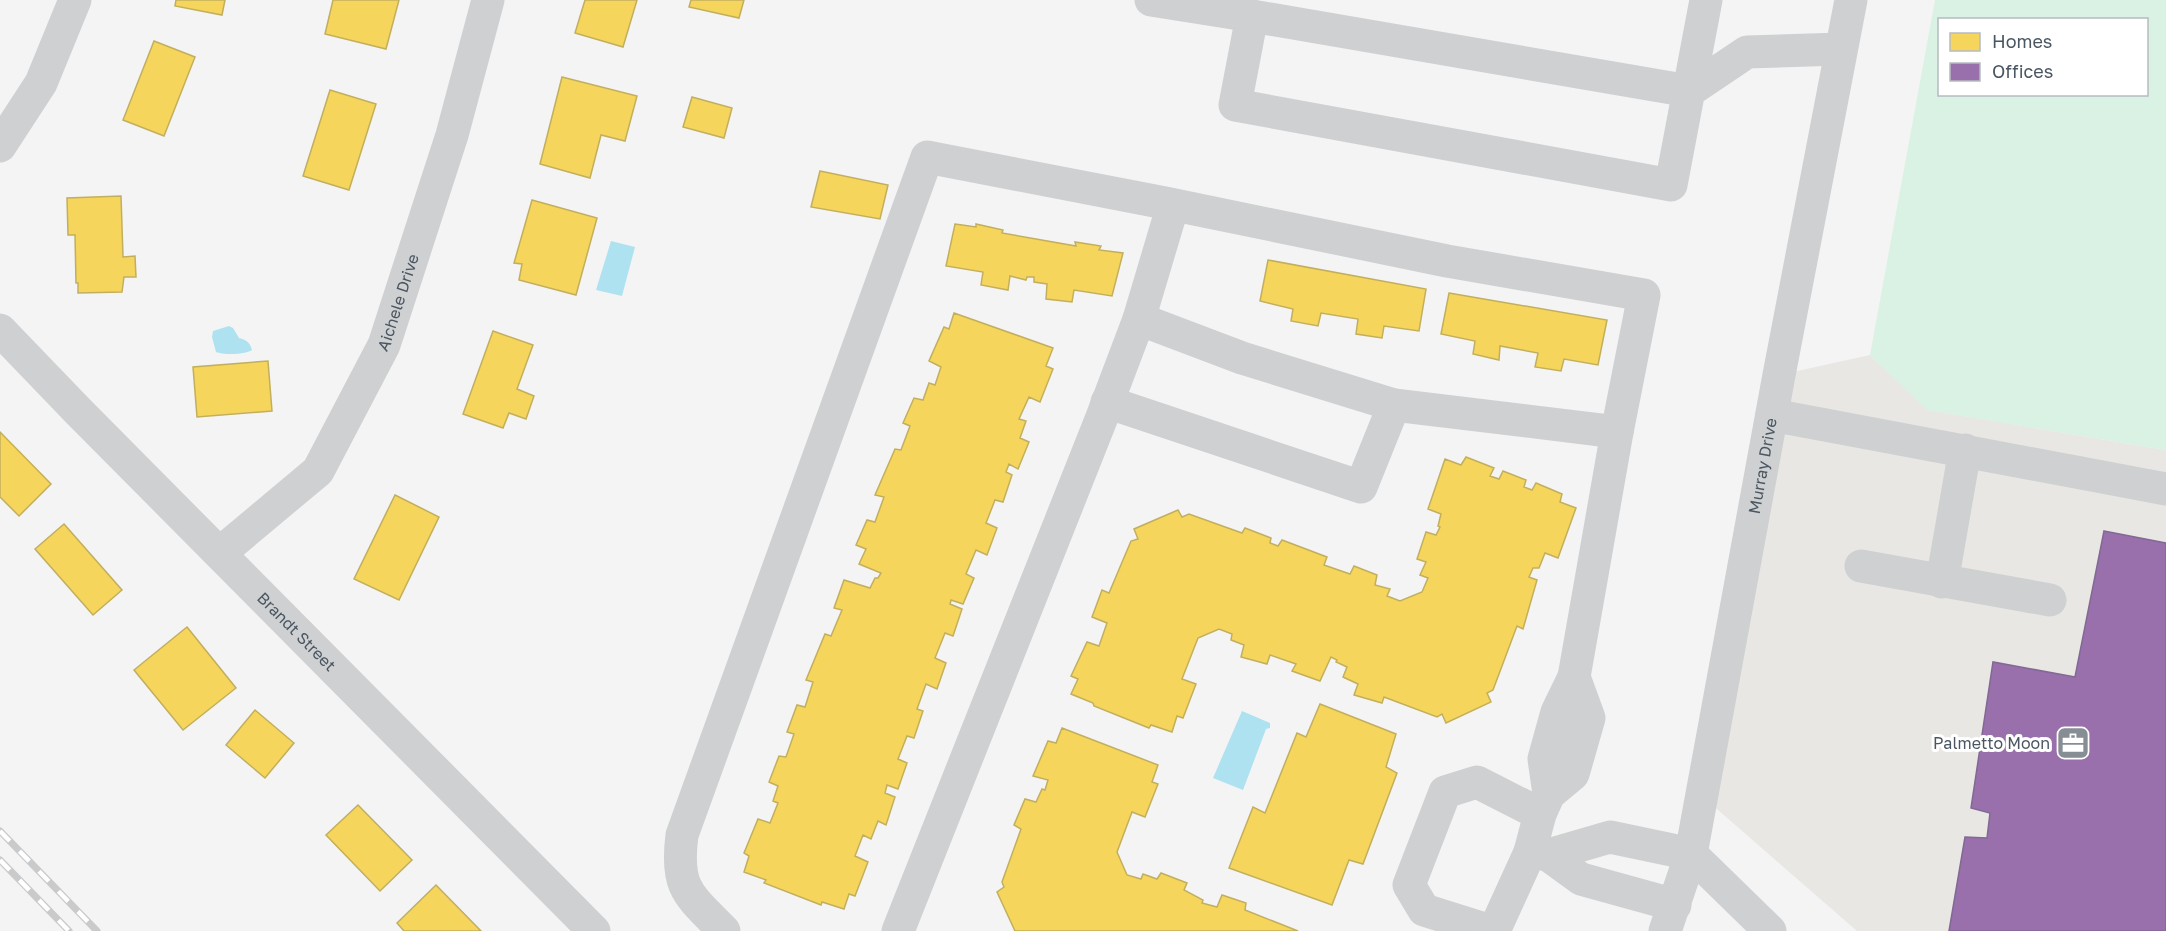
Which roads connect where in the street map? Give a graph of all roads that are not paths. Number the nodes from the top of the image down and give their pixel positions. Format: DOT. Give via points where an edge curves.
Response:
graph roads {
  1 [pos="75,0"];
  2 [pos="488,0"];
  3 [pos="1151,0"];
  4 [pos="1706,0"];
  5 [pos="1851,0"];
  6 [pos="1252,16"];
  7 [pos="1842,49"];
  8 [pos="1689,91"];
  9 [pos="0,146"];
  10 [pos="1173,205"];
  11 [pos="1139,319"];
  12 [pos="0,330"];
  13 [pos="1107,402"];
  14 [pos="1394,405"];
  15 [pos="1772,415"];
  16 [pos="1617,432"];
  17 [pos="1965,450"];
  18 [pos="2166,489"];
  19 [pos="220,553"];
  20 [pos="1861,566"];
  21 [pos="1942,582"];
  22 [pos="2050,600"];
  23 [pos="1544,804"];
  24 [pos="1539,854"];
  25 [pos="1691,854"];
  26 [pos="1670,918"];
  27 [pos="594,931"];
  28 [pos="724,931"];
  29 [pos="898,931"];
  30 [pos="1493,931"];
  31 [pos="1770,931"];
  1 -- 9 [label="street" via="41,83"];
  2 -- 19 [label="street, Aichele Drive" via="452,135 384,345 318,471"];
  3 -- 6 [label="street"];
  4 -- 8 [label="street"];
  5 -- 7 [label="street, Murray Drive"];
  6 -- 8 [label="street"];
  6 -- 8 [label="street" via="1234,105 1671,185"];
  7 -- 8 [label="street" via="1747,52"];
  7 -- 15 [label="street, Murray Drive"];
  10 -- 11 [label="street"];
  10 -- 16 [label="street" via="1447,261 1644,295"];
  10 -- 28 [label="street" via="927,157 682,835 682,879 689,894"];
  11 -- 13 [label="street"];
  11 -- 14 [label="street" via="1242,358"];
  12 -- 19 [label="street, Brandt Street"];
  13 -- 14 [label="street" via="1360,487"];
  13 -- 29 [label="street"];
  14 -- 16 [label="street"];
  15 -- 17 [label="street"];
  15 -- 25 [label="street, Murray Drive"];
  16 -- 23 [label="street" via="1575,677 1557,712 1565,743 1545,759"];
  17 -- 18 [label="street"];
  17 -- 21 [label="street"];
  19 -- 27 [label="street, Brandt Street"];
  20 -- 21 [label="street"];
  21 -- 22 [label="street"];
  23 -- 24 [label="street"];
  23 -- 30 [label="street" via="1477,782 1445,792 1408,885 1424,910"];
  24 -- 25 [label="street" via="1610,837"];
  24 -- 26 [label="street" via="1581,879"];
  24 -- 30 [label="street"];
  25 -- 26 [label="street, Murray Drive"];
  25 -- 31 [label="street"];
}
